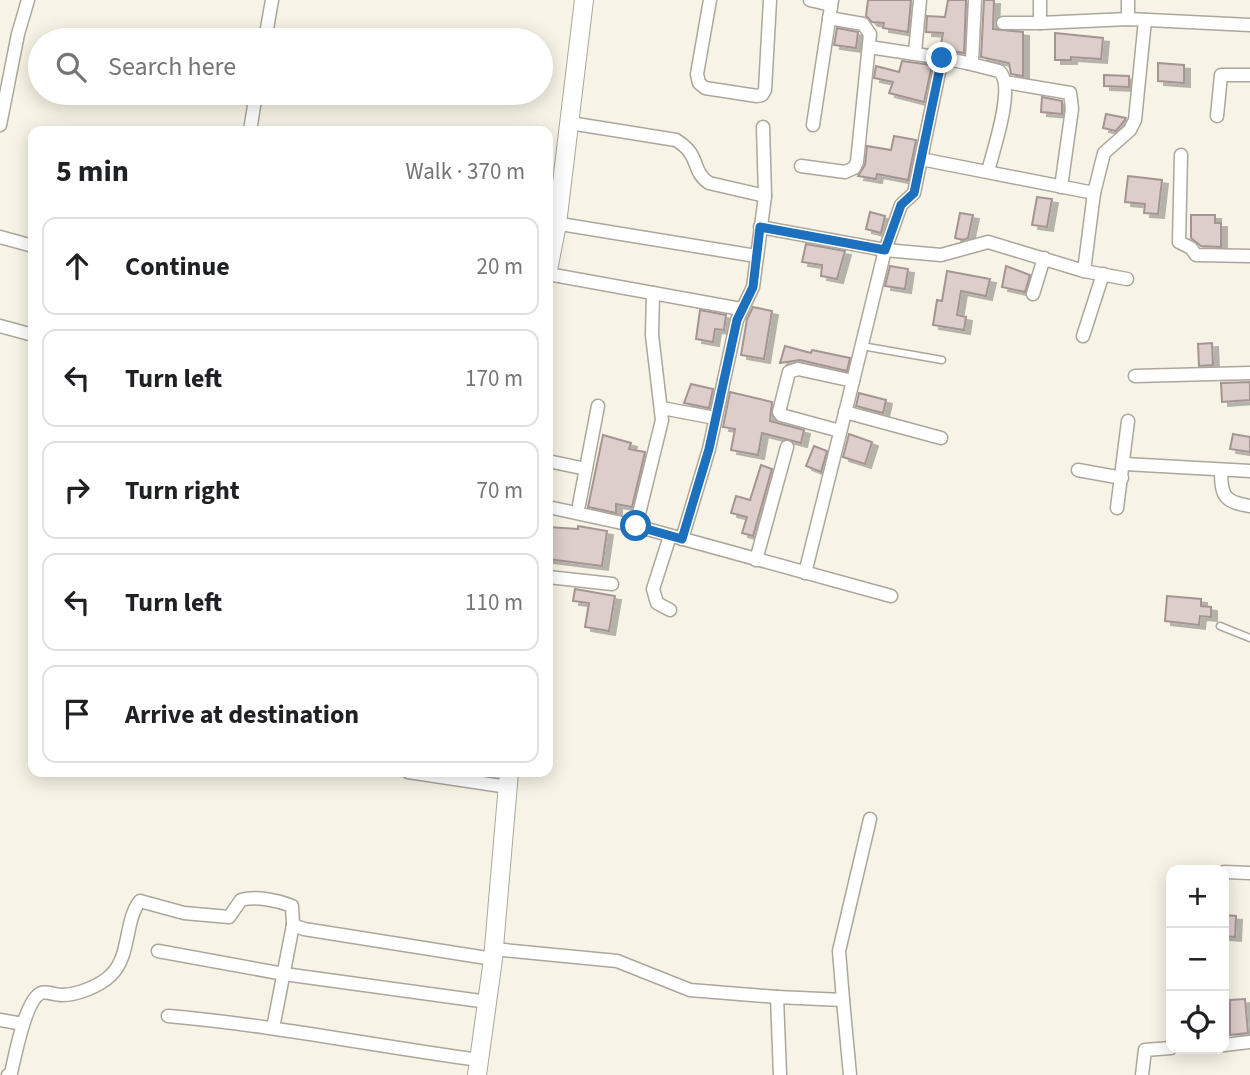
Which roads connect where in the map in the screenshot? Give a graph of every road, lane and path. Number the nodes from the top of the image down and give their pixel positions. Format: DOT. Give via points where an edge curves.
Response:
graph roads {
  1 [pos="28,0"];
  2 [pos="272,0"];
  3 [pos="584,0"];
  4 [pos="710,0"];
  5 [pos="771,0"];
  6 [pos="810,0"];
  7 [pos="920,0"];
  8 [pos="975,0"];
  9 [pos="1041,0"];
  10 [pos="1128,0"];
  11 [pos="831,8"];
  12 [pos="1128,19"];
  13 [pos="1145,20"];
  14 [pos="1003,23"];
  15 [pos="1040,23"];
  16 [pos="1250,25"];
  17 [pos="267,28"];
  18 [pos="869,47"];
  19 [pos="915,52"];
  20 [pos="942,58"];
  21 [pos="967,63"];
  22 [pos="1250,75"];
  23 [pos="1005,82"];
  24 [pos="254,105"];
  25 [pos="1217,116"];
  26 [pos="570,123"];
  27 [pos="0,125"];
  28 [pos="813,125"];
  29 [pos="251,126"];
  30 [pos="763,127"];
  31 [pos="1181,155"];
  32 [pos="921,159"];
  33 [pos="801,166"];
  34 [pos="988,171"];
  35 [pos="1061,187"];
  36 [pos="1094,192"];
  37 [pos="765,196"];
  38 [pos="553,223"];
  39 [pos="760,227"];
  40 [pos="0,237"];
  41 [pos="28,245"];
  42 [pos="885,250"];
  43 [pos="756,256"];
  44 [pos="1250,256"];
  45 [pos="1044,258"];
  46 [pos="1084,271"];
  47 [pos="553,273"];
  48 [pos="1102,274"];
  49 [pos="1127,279"];
  50 [pos="653,293"];
  51 [pos="1033,294"];
  52 [pos="741,309"];
  53 [pos="0,326"];
  54 [pos="28,334"];
  55 [pos="1083,336"];
  56 [pos="862,346"];
  57 [pos="942,360"];
  58 [pos="1250,373"];
  59 [pos="1135,376"];
  60 [pos="853,381"];
  61 [pos="598,406"];
  62 [pos="662,408"];
  63 [pos="845,412"];
  64 [pos="715,418"];
  65 [pos="1128,421"];
  66 [pos="840,431"];
  67 [pos="941,438"];
  68 [pos="787,447"];
  69 [pos="553,462"];
  70 [pos="1125,464"];
  71 [pos="586,469"];
  72 [pos="1077,470"];
  73 [pos="1222,470"];
  74 [pos="1250,471"];
  75 [pos="1122,478"];
  76 [pos="579,505"];
  77 [pos="1250,506"];
  78 [pos="553,507"];
  79 [pos="1117,508"];
  80 [pos="636,526"];
  81 [pos="676,537"];
  82 [pos="756,560"];
  83 [pos="805,573"];
  84 [pos="553,578"];
  85 [pos="612,584"];
  86 [pos="891,596"];
  87 [pos="670,610"];
  88 [pos="1220,626"];
  89 [pos="1250,638"];
  90 [pos="480,777"];
  91 [pos="509,779"];
  92 [pos="870,819"];
  93 [pos="1229,872"];
  94 [pos="1250,873"];
  95 [pos="293,925"];
  96 [pos="158,951"];
  97 [pos="493,954"];
  98 [pos="284,974"];
  99 [pos="777,996"];
  100 [pos="843,1000"];
  101 [pos="488,1002"];
  102 [pos="168,1016"];
  103 [pos="0,1020"];
  104 [pos="23,1024"];
  105 [pos="273,1028"];
  106 [pos="1250,1042"];
  107 [pos="1229,1044"];
  108 [pos="1166,1048"];
  109 [pos="478,1068"];
  110 [pos="8,1075"];
  111 [pos="780,1075"];
  112 [pos="850,1075"];
  113 [pos="1142,1075"];
  1 -- 27 [label="street"];
  2 -- 17 [label="street"];
  3 -- 26 [label="street"];
  4 -- 5 [label="street" via="699,83 705,88 757,96 765,90"];
  6 -- 11 [label="street"];
  7 -- 19 [label="street"];
  8 -- 21 [label="street" via="974,55"];
  9 -- 15 [label="street"];
  10 -- 12 [label="street"];
  11 -- 18 [label="street" via="863,24 870,34"];
  11 -- 28 [label="street"];
  12 -- 13 [label="street"];
  12 -- 15 [label="street"];
  13 -- 16 [label="street"];
  13 -- 36 [label="street" via="1135,120 1104,153"];
  14 -- 15 [label="street"];
  18 -- 19 [label="street"];
  18 -- 33 [label="street" via="854,168 845,172"];
  19 -- 20 [label="street"];
  20 -- 21 [label="street"];
  20 -- 32 [label="street"];
  21 -- 23 [label="street" via="999,71"];
  22 -- 25 [label="street" via="1221,75"];
  23 -- 34 [label="street" via="1002,118"];
  23 -- 35 [label="street" via="1070,93 1072,109"];
  24 -- 29 [label="street"];
  26 -- 37 [label="street" via="676,140 690,149 701,178"];
  26 -- 38 [label="street"];
  30 -- 37 [label="street"];
  31 -- 44 [label="street" via="1179,242 1196,255"];
  32 -- 34 [label="street"];
  32 -- 42 [label="street" via="914,193 901,205"];
  34 -- 35 [label="street"];
  35 -- 36 [label="street"];
  36 -- 46 [label="street"];
  37 -- 39 [label="street"];
  38 -- 43 [label="street"];
  39 -- 42 [label="street"];
  39 -- 43 [label="street"];
  40 -- 41 [label="street"];
  42 -- 45 [label="street" via="941,255 988,242"];
  42 -- 56 [label="street"];
  43 -- 52 [label="street" via="753,287"];
  45 -- 46 [label="street"];
  45 -- 51 [label="street"];
  46 -- 48 [label="street"];
  47 -- 50 [label="street"];
  48 -- 49 [label="street"];
  48 -- 55 [label="street"];
  50 -- 52 [label="street"];
  50 -- 62 [label="street" via="652,335"];
  52 -- 64 [label="street"];
  53 -- 54 [label="street"];
  56 -- 57 [label="lane"];
  56 -- 60 [label="street"];
  58 -- 59 [label="street"];
  60 -- 63 [label="street"];
  60 -- 66 [label="street" via="789,372 779,412 786,418"];
  61 -- 71 [label="street"];
  62 -- 64 [label="street"];
  62 -- 80 [label="street" via="660,441"];
  63 -- 66 [label="street"];
  63 -- 67 [label="street"];
  64 -- 81 [label="street"];
  65 -- 70 [label="street"];
  66 -- 83 [label="street"];
  68 -- 82 [label="street"];
  69 -- 71 [label="street"];
  70 -- 73 [label="street"];
  70 -- 75 [label="street"];
  71 -- 76 [label="street"];
  72 -- 75 [label="street"];
  73 -- 74 [label="street"];
  73 -- 77 [label="street" via="1222,494 1228,502"];
  75 -- 79 [label="street"];
  78 -- 80 [label="street"];
  80 -- 81 [label="street"];
  81 -- 82 [label="street"];
  81 -- 87 [label="street" via="653,589 656,603"];
  82 -- 83 [label="street"];
  83 -- 86 [label="street"];
  84 -- 85 [label="street"];
  88 -- 89 [label="lane"];
  90 -- 91 [label="street"];
  91 -- 97 [label="street"];
  92 -- 100 [label="street" via="839,951"];
  93 -- 94 [label="street"];
  95 -- 97 [label="street" via="330,934"];
  95 -- 98 [label="street"];
  95 -- 104 [label="street" via="292,906 282,902 241,900 229,917 184,913 140,901 111,975 74,994 42,992"];
  96 -- 98 [label="street"];
  97 -- 99 [label="street" via="617,961 690,990"];
  97 -- 101 [label="street"];
  98 -- 101 [label="street"];
  98 -- 105 [label="street"];
  99 -- 100 [label="street"];
  99 -- 111 [label="street"];
  100 -- 112 [label="street"];
  101 -- 109 [label="street"];
  102 -- 105 [label="street"];
  103 -- 104 [label="street"];
  104 -- 110 [label="street"];
  105 -- 109 [label="street"];
  106 -- 107 [label="street"];
  108 -- 113 [label="street" via="1145,1050"];
}
